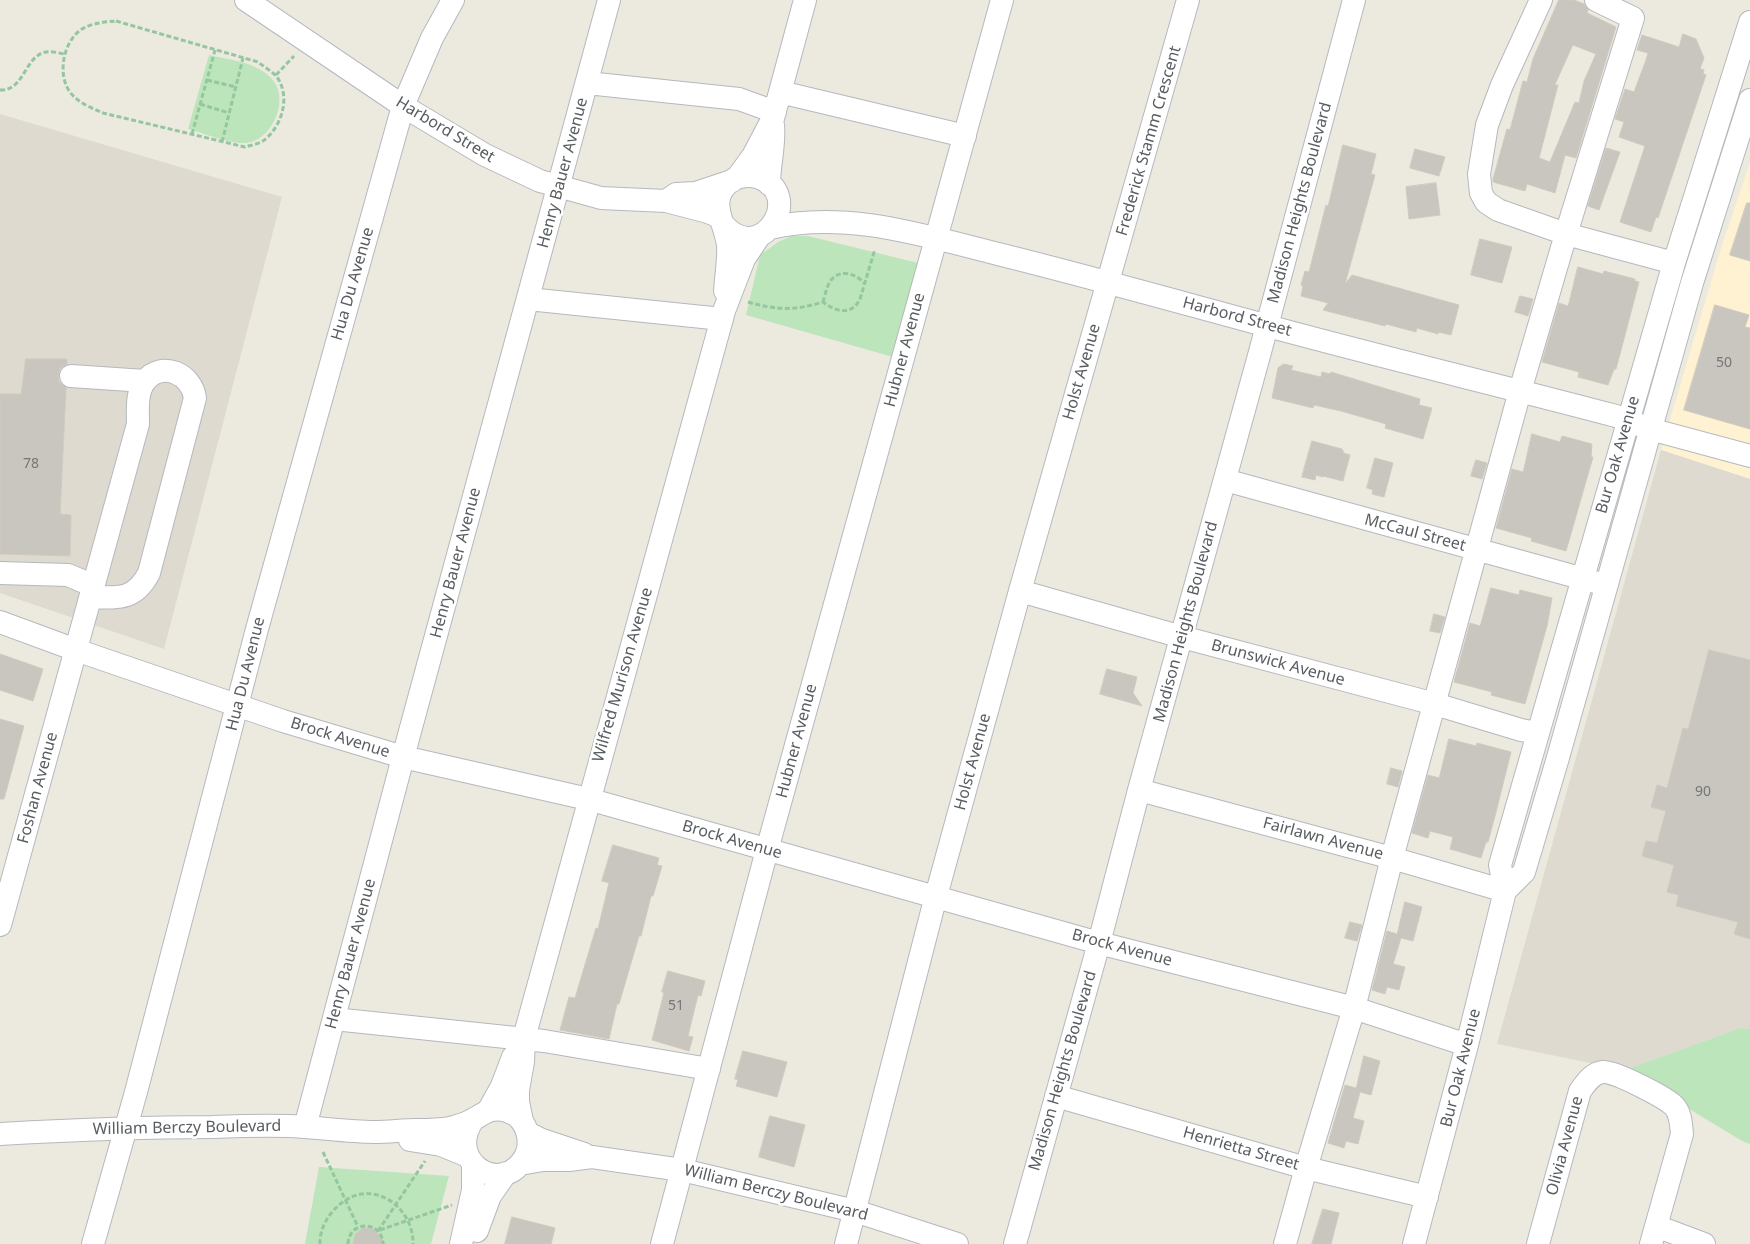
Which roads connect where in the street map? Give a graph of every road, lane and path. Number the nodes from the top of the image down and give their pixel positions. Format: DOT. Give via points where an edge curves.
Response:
graph roads {
  1 [pos="246,0"];
  2 [pos="453,0"];
  3 [pos="609,0"];
  4 [pos="805,0"];
  5 [pos="1002,0"];
  6 [pos="1188,0"];
  7 [pos="1354,0"];
  8 [pos="1541,0"];
  9 [pos="1596,0"];
  10 [pos="1750,22"];
  11 [pos="215,50"];
  12 [pos="65,54"];
  13 [pos="294,56"];
  14 [pos="243,58"];
  15 [pos="276,76"];
  16 [pos="207,80"];
  17 [pos="587,83"];
  18 [pos="236,87"];
  19 [pos="0,90"];
  20 [pos="1750,100"];
  21 [pos="200,104"];
  22 [pos="403,106"];
  23 [pos="776,107"];
  24 [pos="229,113"];
  25 [pos="192,134"];
  26 [pos="965,136"];
  27 [pos="222,142"];
  28 [pos="735,180"];
  29 [pos="559,186"];
  30 [pos="774,192"];
  31 [pos="666,201"];
  32 [pos="721,220"];
  33 [pos="844,222"];
  34 [pos="765,232"];
  35 [pos="1566,234"];
  36 [pos="936,238"];
  37 [pos="875,249"];
  38 [pos="1674,263"];
  39 [pos="1109,282"];
  40 [pos="865,284"];
  41 [pos="528,298"];
  42 [pos="745,301"];
  43 [pos="823,302"];
  44 [pos="723,315"];
  45 [pos="1266,326"];
  46 [pos="71,376"];
  47 [pos="146,381"];
  48 [pos="1520,391"];
  49 [pos="1628,421"];
  50 [pos="1650,429"];
  51 [pos="1750,456"];
  52 [pos="1225,480"];
  53 [pos="1476,550"];
  54 [pos="0,573"];
  55 [pos="1582,578"];
  56 [pos="1606,585"];
  57 [pos="93,591"];
  58 [pos="1020,591"];
  59 [pos="0,622"];
  60 [pos="1182,637"];
  61 [pos="76,650"];
  62 [pos="1435,704"];
  63 [pos="238,705"];
  64 [pos="1537,733"];
  65 [pos="404,757"];
  66 [pos="1139,790"];
  67 [pos="588,799"];
  68 [pos="767,850"];
  69 [pos="1392,858"];
  70 [pos="1505,891"];
  71 [pos="936,896"];
  72 [pos="0,925"];
  73 [pos="1099,943"];
  74 [pos="1354,1008"];
  75 [pos="334,1019"];
  76 [pos="524,1038"];
  77 [pos="1467,1045"];
  78 [pos="709,1069"];
  79 [pos="1056,1096"];
  80 [pos="481,1115"];
  81 [pos="126,1127"];
  82 [pos="305,1127"];
  83 [pos="525,1127"];
  84 [pos="374,1132"];
  85 [pos="0,1134"];
  86 [pos="323,1152"];
  87 [pos="592,1157"];
  88 [pos="427,1158"];
  89 [pos="471,1160"];
  90 [pos="1306,1168"];
  91 [pos="513,1169"];
  92 [pos="682,1170"];
  93 [pos="1428,1197"];
  94 [pos="346,1200"];
  95 [pos="454,1203"];
  96 [pos="396,1204"];
  97 [pos="855,1211"];
  98 [pos="409,1220"];
  99 [pos="358,1227"];
  100 [pos="378,1231"];
  101 [pos="1653,1235"];
  102 [pos="93,1244"];
  103 [pos="320,1244"];
  104 [pos="348,1244"];
  105 [pos="383,1244"];
  106 [pos="414,1244"];
  107 [pos="461,1244"];
  108 [pos="473,1244"];
  109 [pos="662,1244"];
  110 [pos="846,1244"];
  111 [pos="958,1244"];
  112 [pos="1015,1244"];
  113 [pos="1285,1244"];
  114 [pos="1414,1244"];
  115 [pos="1538,1244"];
  116 [pos="1704,1244"];
  1 -- 22 [label="street, Harbord Street"];
  2 -- 22 [label="street, Hua Du Avenue" via="432,38"];
  3 -- 17 [label="street, Henry Bauer Avenue"];
  4 -- 23 [label="street"];
  5 -- 26 [label="street"];
  6 -- 39 [label="street, Frederick Stamm Crescent"];
  7 -- 45 [label="street, Madison Heights Boulevard"];
  8 -- 35 [label="street" via="1487,124 1479,174 1481,193 1486,202 1498,210"];
  9 -- 35 [label="street" via="1633,18"];
  10 -- 38 [label="street, Bur Oak Avenue"];
  11 -- 12 [label="path" via="116,21 81,29"];
  11 -- 14 [label="path"];
  11 -- 16 [label="path"];
  12 -- 19 [label="path" via="42,53 14,86"];
  12 -- 25 [label="path" via="62,74 70,93 86,105 104,113"];
  13 -- 15 [label="path"];
  14 -- 15 [label="path" via="258,62"];
  14 -- 18 [label="path"];
  15 -- 27 [label="path" via="285,101 276,126 263,141 245,147"];
  16 -- 18 [label="path"];
  16 -- 21 [label="path"];
  17 -- 23 [label="street" via="739,99"];
  17 -- 29 [label="street, Henry Bauer Avenue"];
  18 -- 24 [label="path"];
  20 -- 50 [label="street, Bur Oak Avenue"];
  21 -- 24 [label="path"];
  21 -- 25 [label="path"];
  22 -- 29 [label="street, Harbord Street" via="485,155 540,181"];
  22 -- 63 [label="street, Hua Du Avenue"];
  23 -- 26 [label="street"];
  23 -- 28 [label="street" via="753,156"];
  23 -- 30 [label="street" via="769,166"];
  24 -- 27 [label="path"];
  25 -- 27 [label="path"];
  26 -- 36 [label="street"];
  28 -- 30 [label="street" via="754,176"];
  28 -- 31 [label="street, Harbord Street" via="696,193 676,194"];
  28 -- 32 [label="street" via="726,186 718,201"];
  29 -- 31 [label="street, Harbord Street" via="602,198"];
  29 -- 41 [label="street, Henry Bauer Avenue"];
  30 -- 33 [label="street, Harbord Street"];
  30 -- 34 [label="street" via="779,212 774,224"];
  31 -- 32 [label="street, Harbord Street" via="708,212"];
  32 -- 34 [label="street" via="728,230 743,237"];
  32 -- 44 [label="street, Wilfred Murison Avenue" via="728,246"];
  33 -- 34 [label="street, Harbord Street" via="798,222"];
  33 -- 36 [label="street, Harbord Street"];
  34 -- 44 [label="street, Wilfred Murison Avenue" via="744,259"];
  35 -- 38 [label="street"];
  35 -- 48 [label="street"];
  36 -- 39 [label="street, Harbord Street"];
  36 -- 68 [label="street, Hubner Avenue"];
  37 -- 40 [label="path"];
  38 -- 49 [label="street, Bur Oak Avenue"];
  39 -- 45 [label="street, Harbord Street"];
  39 -- 58 [label="street, Holst Avenue"];
  40 -- 43 [label="path" via="857,306 852,309 830,308"];
  40 -- 43 [label="path" via="860,278 845,273 836,275"];
  41 -- 44 [label="street"];
  41 -- 65 [label="street, Henry Bauer Avenue"];
  42 -- 43 [label="path" via="789,309"];
  44 -- 67 [label="street, Wilfred Murison Avenue"];
  45 -- 48 [label="street, Harbord Street"];
  45 -- 52 [label="street, Madison Heights Boulevard"];
  46 -- 47 [label="street"];
  47 -- 57 [label="street, Foshan Avenue" via="141,389 138,424"];
  47 -- 57 [label="street" via="162,371 173,372 194,390 193,406 144,583 126,596"];
  48 -- 49 [label="street, Harbord Street"];
  48 -- 53 [label="street"];
  49 -- 50 [label="street, Harbord Street"];
  49 -- 55 [label="street, Bur Oak Avenue"];
  50 -- 51 [label="street, Harbord Street"];
  50 -- 56 [label="street, Bur Oak Avenue"];
  52 -- 53 [label="street, McCaul Street"];
  52 -- 60 [label="street, Madison Heights Boulevard"];
  53 -- 55 [label="street, McCaul Street"];
  53 -- 62 [label="street"];
  54 -- 57 [label="street" via="68,575"];
  55 -- 56 [label="street, McCaul Street"];
  55 -- 64 [label="street, Bur Oak Avenue"];
  56 -- 70 [label="street, Bur Oak Avenue" via="1524,872"];
  57 -- 61 [label="street, Foshan Avenue"];
  58 -- 60 [label="street, Brunswick Avenue"];
  58 -- 71 [label="street, Holst Avenue"];
  59 -- 61 [label="street, Brock Avenue"];
  60 -- 62 [label="street, Brunswick Avenue"];
  60 -- 66 [label="street, Madison Heights Boulevard"];
  61 -- 63 [label="street, Brock Avenue"];
  61 -- 72 [label="street, Foshan Avenue"];
  62 -- 64 [label="street, Brunswick Avenue"];
  62 -- 69 [label="street"];
  63 -- 65 [label="street, Brock Avenue"];
  63 -- 81 [label="street, Hua Du Avenue"];
  64 -- 70 [label="street, Bur Oak Avenue" via="1500,864"];
  65 -- 67 [label="street, Brock Avenue"];
  65 -- 75 [label="street, Henry Bauer Avenue"];
  66 -- 69 [label="street, Fairlawn Avenue"];
  66 -- 73 [label="street, Madison Heights Boulevard"];
  67 -- 68 [label="street, Brock Avenue"];
  67 -- 76 [label="street, Wilfred Murison Avenue"];
  68 -- 71 [label="street, Brock Avenue"];
  68 -- 78 [label="street, Hubner Avenue"];
  69 -- 70 [label="street, Fairlawn Avenue"];
  69 -- 74 [label="street"];
  70 -- 77 [label="street, Bur Oak Avenue"];
  71 -- 73 [label="street, Brock Avenue"];
  71 -- 97 [label="street, Holst Avenue"];
  73 -- 74 [label="street, Brock Avenue"];
  73 -- 79 [label="street, Madison Heights Boulevard"];
  74 -- 77 [label="street, Brock Avenue"];
  74 -- 90 [label="street"];
  75 -- 76 [label="street"];
  75 -- 82 [label="street, Henry Bauer Avenue"];
  76 -- 78 [label="street"];
  76 -- 80 [label="street, Wilfred Murison Avenue" via="512,1058 502,1086"];
  76 -- 83 [label="street, Wilfred Murison Avenue" via="518,1102"];
  77 -- 93 [label="street, Bur Oak Avenue"];
  78 -- 92 [label="street, Hubner Avenue"];
  79 -- 90 [label="street, Henrietta Street"];
  79 -- 112 [label="street, Madison Heights Boulevard"];
  80 -- 83 [label="street" via="498,1109 507,1111 516,1115"];
  80 -- 84 [label="street, William Berczy Boulevard" via="442,1129"];
  80 -- 89 [label="street" via="468,1128 465,1137 465,1147"];
  81 -- 82 [label="street, William Berczy Boulevard"];
  81 -- 85 [label="street, William Berczy Boulevard"];
  81 -- 102 [label="street, Hua Du Avenue"];
  82 -- 84 [label="street, William Berczy Boulevard"];
  83 -- 87 [label="street, William Berczy Boulevard" via="542,1140"];
  83 -- 91 [label="street" via="530,1144 527,1155"];
  84 -- 89 [label="street, William Berczy Boulevard" via="441,1145"];
  86 -- 94 [label="path"];
  87 -- 91 [label="street, William Berczy Boulevard" via="542,1160"];
  87 -- 92 [label="street, William Berczy Boulevard"];
  88 -- 96 [label="path"];
  89 -- 91 [label="street" via="488,1173"];
  89 -- 107 [label="street" via="473,1190"];
  90 -- 93 [label="street, Henrietta Street"];
  90 -- 113 [label="street"];
  91 -- 108 [label="street" via="490,1196"];
  92 -- 97 [label="street, William Berczy Boulevard"];
  92 -- 109 [label="street, Hubner Avenue"];
  93 -- 114 [label="street, Bur Oak Avenue"];
  94 -- 96 [label="path" via="362,1194 378,1195"];
  94 -- 99 [label="path"];
  94 -- 103 [label="path" via="328,1216"];
  95 -- 98 [label="path"];
  96 -- 98 [label="path"];
  96 -- 100 [label="path"];
  97 -- 110 [label="street, Holst Avenue"];
  97 -- 111 [label="street, William Berczy Boulevard"];
  98 -- 100 [label="path"];
  98 -- 106 [label="path"];
  99 -- 100 [label="path" via="369,1226"];
  99 -- 104 [label="path" via="350,1234"];
  100 -- 105 [label="path"];
  101 -- 115 [label="street, Olivia Avenue" via="1682,1134 1681,1118 1674,1106 1625,1077 1604,1072 1590,1078 1580,1091"];
  101 -- 116 [label="street"];
}
